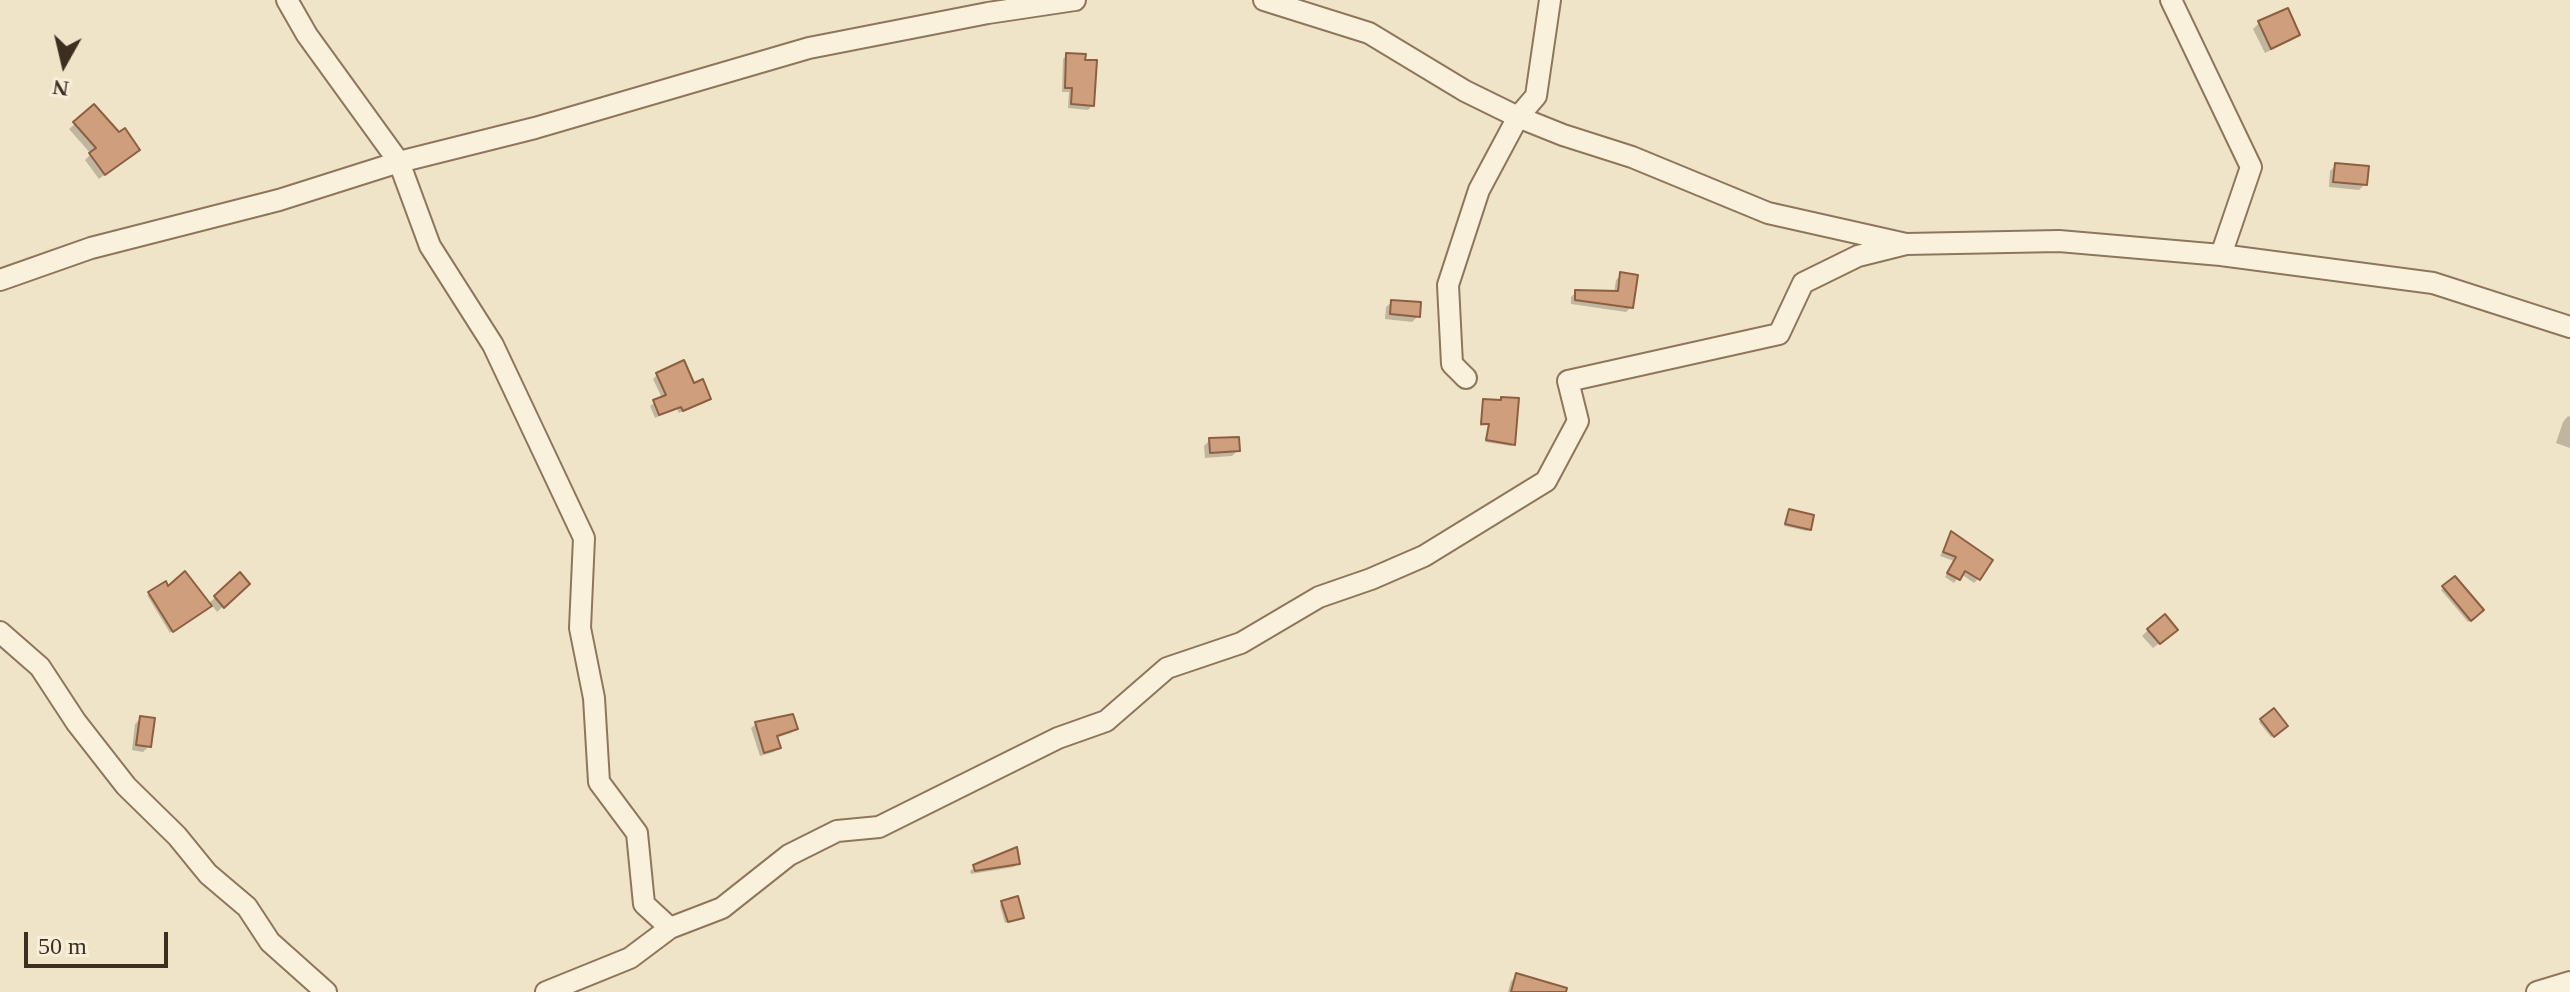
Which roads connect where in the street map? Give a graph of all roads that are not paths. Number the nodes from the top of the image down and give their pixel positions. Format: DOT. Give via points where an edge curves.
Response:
graph roads {
  1 [pos="287,0"];
  2 [pos="1075,0"];
  3 [pos="1264,0"];
  4 [pos="1550,0"];
  5 [pos="2171,0"];
  6 [pos="1518,117"];
  7 [pos="399,162"];
  8 [pos="1906,244"];
  9 [pos="2221,255"];
  10 [pos="0,280"];
  11 [pos="2570,327"];
  12 [pos="1466,378"];
  13 [pos="0,632"];
  14 [pos="670,928"];
  15 [pos="2570,982"];
  16 [pos="326,992"];
  17 [pos="546,992"];
  18 [pos="2537,992"];
  1 -- 7 [label="street"];
  2 -- 7 [label="street" via="809,48"];
  3 -- 6 [label="street" via="1369,33"];
  4 -- 6 [label="street" via="1536,96"];
  5 -- 9 [label="street" via="2251,167"];
  6 -- 8 [label="street" via="1768,213"];
  6 -- 12 [label="street" via="1479,190 1448,285 1452,364"];
  7 -- 10 [label="street" via="279,200 91,248"];
  7 -- 14 [label="street" via="430,246 493,345 584,538 580,628 594,698 599,782 637,833 644,904"];
  8 -- 9 [label="street" via="2059,241"];
  8 -- 14 [label="street" via="1858,256 1803,283 1779,334 1568,381 1578,421 1546,481 1424,556 1319,597 1241,643 1167,668 1106,721 1058,738 879,827 837,831 789,855 722,908"];
  9 -- 11 [label="street" via="2433,283"];
  13 -- 16 [label="street" via="40,667 126,786 208,874 247,907 270,942"];
  14 -- 17 [label="street" via="630,958"];
  15 -- 18 [label="street"];
}
